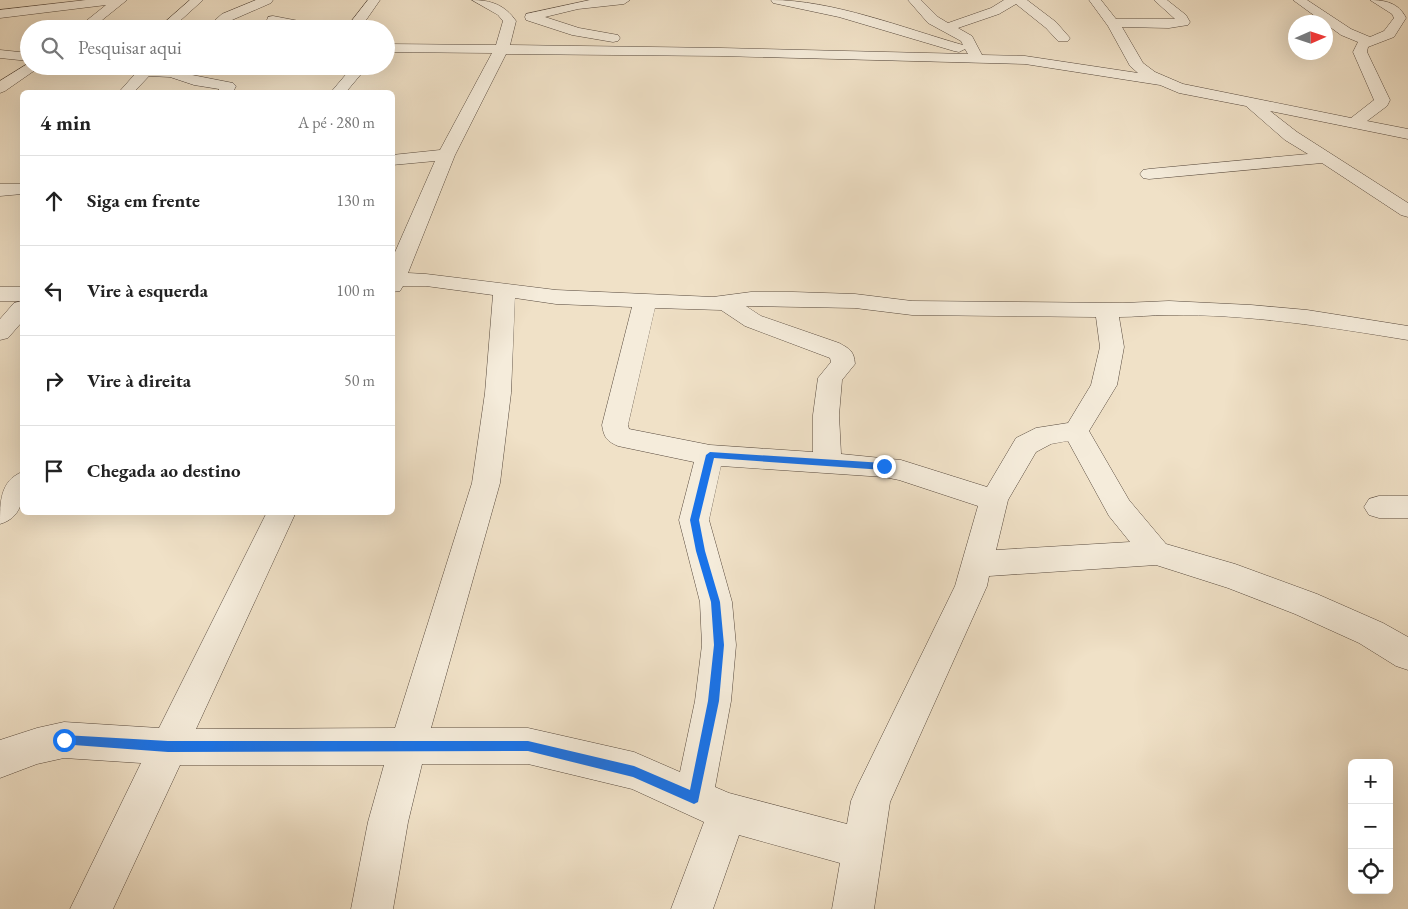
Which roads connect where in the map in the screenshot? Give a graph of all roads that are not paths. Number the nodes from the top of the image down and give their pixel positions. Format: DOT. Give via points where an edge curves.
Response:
graph roads {
  1 [pos="115,0"];
  2 [pos="197,0"];
  3 [pos="267,0"];
  4 [pos="374,0"];
  5 [pos="478,0"];
  6 [pos="624,0"];
  7 [pos="777,0"];
  8 [pos="914,0"];
  9 [pos="1019,0"];
  10 [pos="1095,0"];
  11 [pos="1160,0"];
  12 [pos="1299,0"];
  13 [pos="1005,2"];
  14 [pos="581,3"];
  15 [pos="1382,3"];
  16 [pos="33,5"];
  17 [pos="1408,7"];
  18 [pos="0,14"];
  19 [pos="532,17"];
  20 [pos="92,20"];
  21 [pos="173,20"];
  22 [pos="223,20"];
  23 [pos="359,20"];
  24 [pos="510,21"];
  25 [pos="1112,23"];
  26 [pos="946,28"];
  27 [pos="1063,38"];
  28 [pos="1371,42"];
  29 [pos="395,48"];
  30 [pos="502,48"];
  31 [pos="721,52"];
  32 [pos="0,54"];
  33 [pos="20,56"];
  34 [pos="976,56"];
  35 [pos="20,75"];
  36 [pos="151,75"];
  37 [pos="173,75"];
  38 [pos="353,75"];
  39 [pos="1164,82"];
  40 [pos="0,88"];
  41 [pos="129,90"];
  42 [pos="227,90"];
  43 [pos="340,90"];
  44 [pos="1251,103"];
  45 [pos="1355,122"];
  46 [pos="1408,134"];
  47 [pos="446,155"];
  48 [pos="1324,158"];
  49 [pos="395,160"];
  50 [pos="1149,174"];
  51 [pos="20,189"];
  52 [pos="0,190"];
  53 [pos="1408,212"];
  54 [pos="395,280"];
  55 [pos="395,282"];
  56 [pos="504,291"];
  57 [pos="0,294"];
  58 [pos="20,294"];
  59 [pos="645,301"];
  60 [pos="724,302"];
  61 [pos="20,310"];
  62 [pos="1106,310"];
  63 [pos="0,333"];
  64 [pos="1408,333"];
  65 [pos="1076,431"];
  66 [pos="710,455"];
  67 [pos="827,462"];
  68 [pos="20,486"];
  69 [pos="994,500"];
  70 [pos="1378,506"];
  71 [pos="1408,507"];
  72 [pos="0,512"];
  73 [pos="281,515"];
  74 [pos="1156,552"];
  75 [pos="977,564"];
  76 [pos="1408,656"];
  77 [pos="408,745"];
  78 [pos="168,746"];
  79 [pos="0,759"];
  80 [pos="711,805"];
  81 [pos="863,848"];
  82 [pos="91,909"];
  83 [pos="372,909"];
  84 [pos="692,909"];
  85 [pos="853,909"];
  1 -- 16 [label="street"];
  1 -- 20 [label="street"];
  2 -- 21 [label="street"];
  3 -- 22 [label="street"];
  4 -- 23 [label="street"];
  5 -- 24 [label="street" via="502,12"];
  6 -- 14 [label="street"];
  7 -- 34 [label="street" via="842,14"];
  8 -- 26 [label="street" via="933,20"];
  9 -- 27 [label="street"];
  10 -- 25 [label="street"];
  11 -- 25 [label="street" via="1182,22"];
  12 -- 28 [label="street" via="1346,32"];
  13 -- 26 [label="street"];
  14 -- 19 [label="street"];
  15 -- 17 [label="street"];
  15 -- 28 [label="street" via="1397,12 1400,18 1389,34"];
  16 -- 18 [label="street"];
  19 -- 24 [label="street"];
  19 -- 31 [label="street" via="589,34 684,44"];
  24 -- 30 [label="street"];
  25 -- 39 [label="street" via="1137,66"];
  26 -- 34 [label="street" via="966,39"];
  28 -- 45 [label="street" via="1362,45 1360,52 1382,100"];
  29 -- 30 [label="street"];
  30 -- 31 [label="street"];
  30 -- 47 [label="street"];
  31 -- 34 [label="street"];
  32 -- 33 [label="street"];
  34 -- 39 [label="street" via="1025,60"];
  35 -- 40 [label="street"];
  36 -- 41 [label="street"];
  37 -- 42 [label="street" via="194,82 228,86"];
  38 -- 43 [label="street"];
  39 -- 44 [label="street"];
  44 -- 45 [label="street"];
  44 -- 48 [label="street"];
  45 -- 46 [label="street"];
  47 -- 49 [label="street"];
  47 -- 54 [label="street"];
  48 -- 50 [label="street"];
  48 -- 53 [label="street"];
  51 -- 52 [label="street"];
  55 -- 56 [label="street" via="426,280"];
  56 -- 59 [label="street"];
  56 -- 77 [label="street" via="498,393 486,484"];
  57 -- 58 [label="street"];
  59 -- 60 [label="street"];
  59 -- 66 [label="street" via="615,425 617,434"];
  60 -- 62 [label="street" via="792,299 855,301 912,308"];
  60 -- 67 [label="street" via="753,321 842,354 843,364 830,378 826,415"];
  61 -- 63 [label="street"];
  62 -- 64 [label="street" via="1169,308 1251,312"];
  62 -- 65 [label="street" via="1112,347 1104,386"];
  65 -- 69 [label="street" via="1045,435 1026,445"];
  65 -- 74 [label="street" via="1119,508"];
  66 -- 67 [label="street"];
  66 -- 80 [label="street" via="694,520 716,602 719,645 713,701"];
  67 -- 69 [label="street" via="902,470"];
  68 -- 72 [label="street"];
  69 -- 75 [label="street"];
  70 -- 71 [label="street"];
  73 -- 78 [label="street"];
  74 -- 75 [label="street"];
  74 -- 76 [label="street" via="1306,604 1371,633"];
  75 -- 81 [label="street" via="971,586 871,801"];
  77 -- 78 [label="street"];
  77 -- 80 [label="street" via="528,746 634,771"];
  77 -- 83 [label="street" via="388,822"];
  78 -- 79 [label="street" via="64,740"];
  78 -- 82 [label="street"];
  80 -- 81 [label="street"];
  80 -- 84 [label="street"];
  81 -- 85 [label="street"];
}
